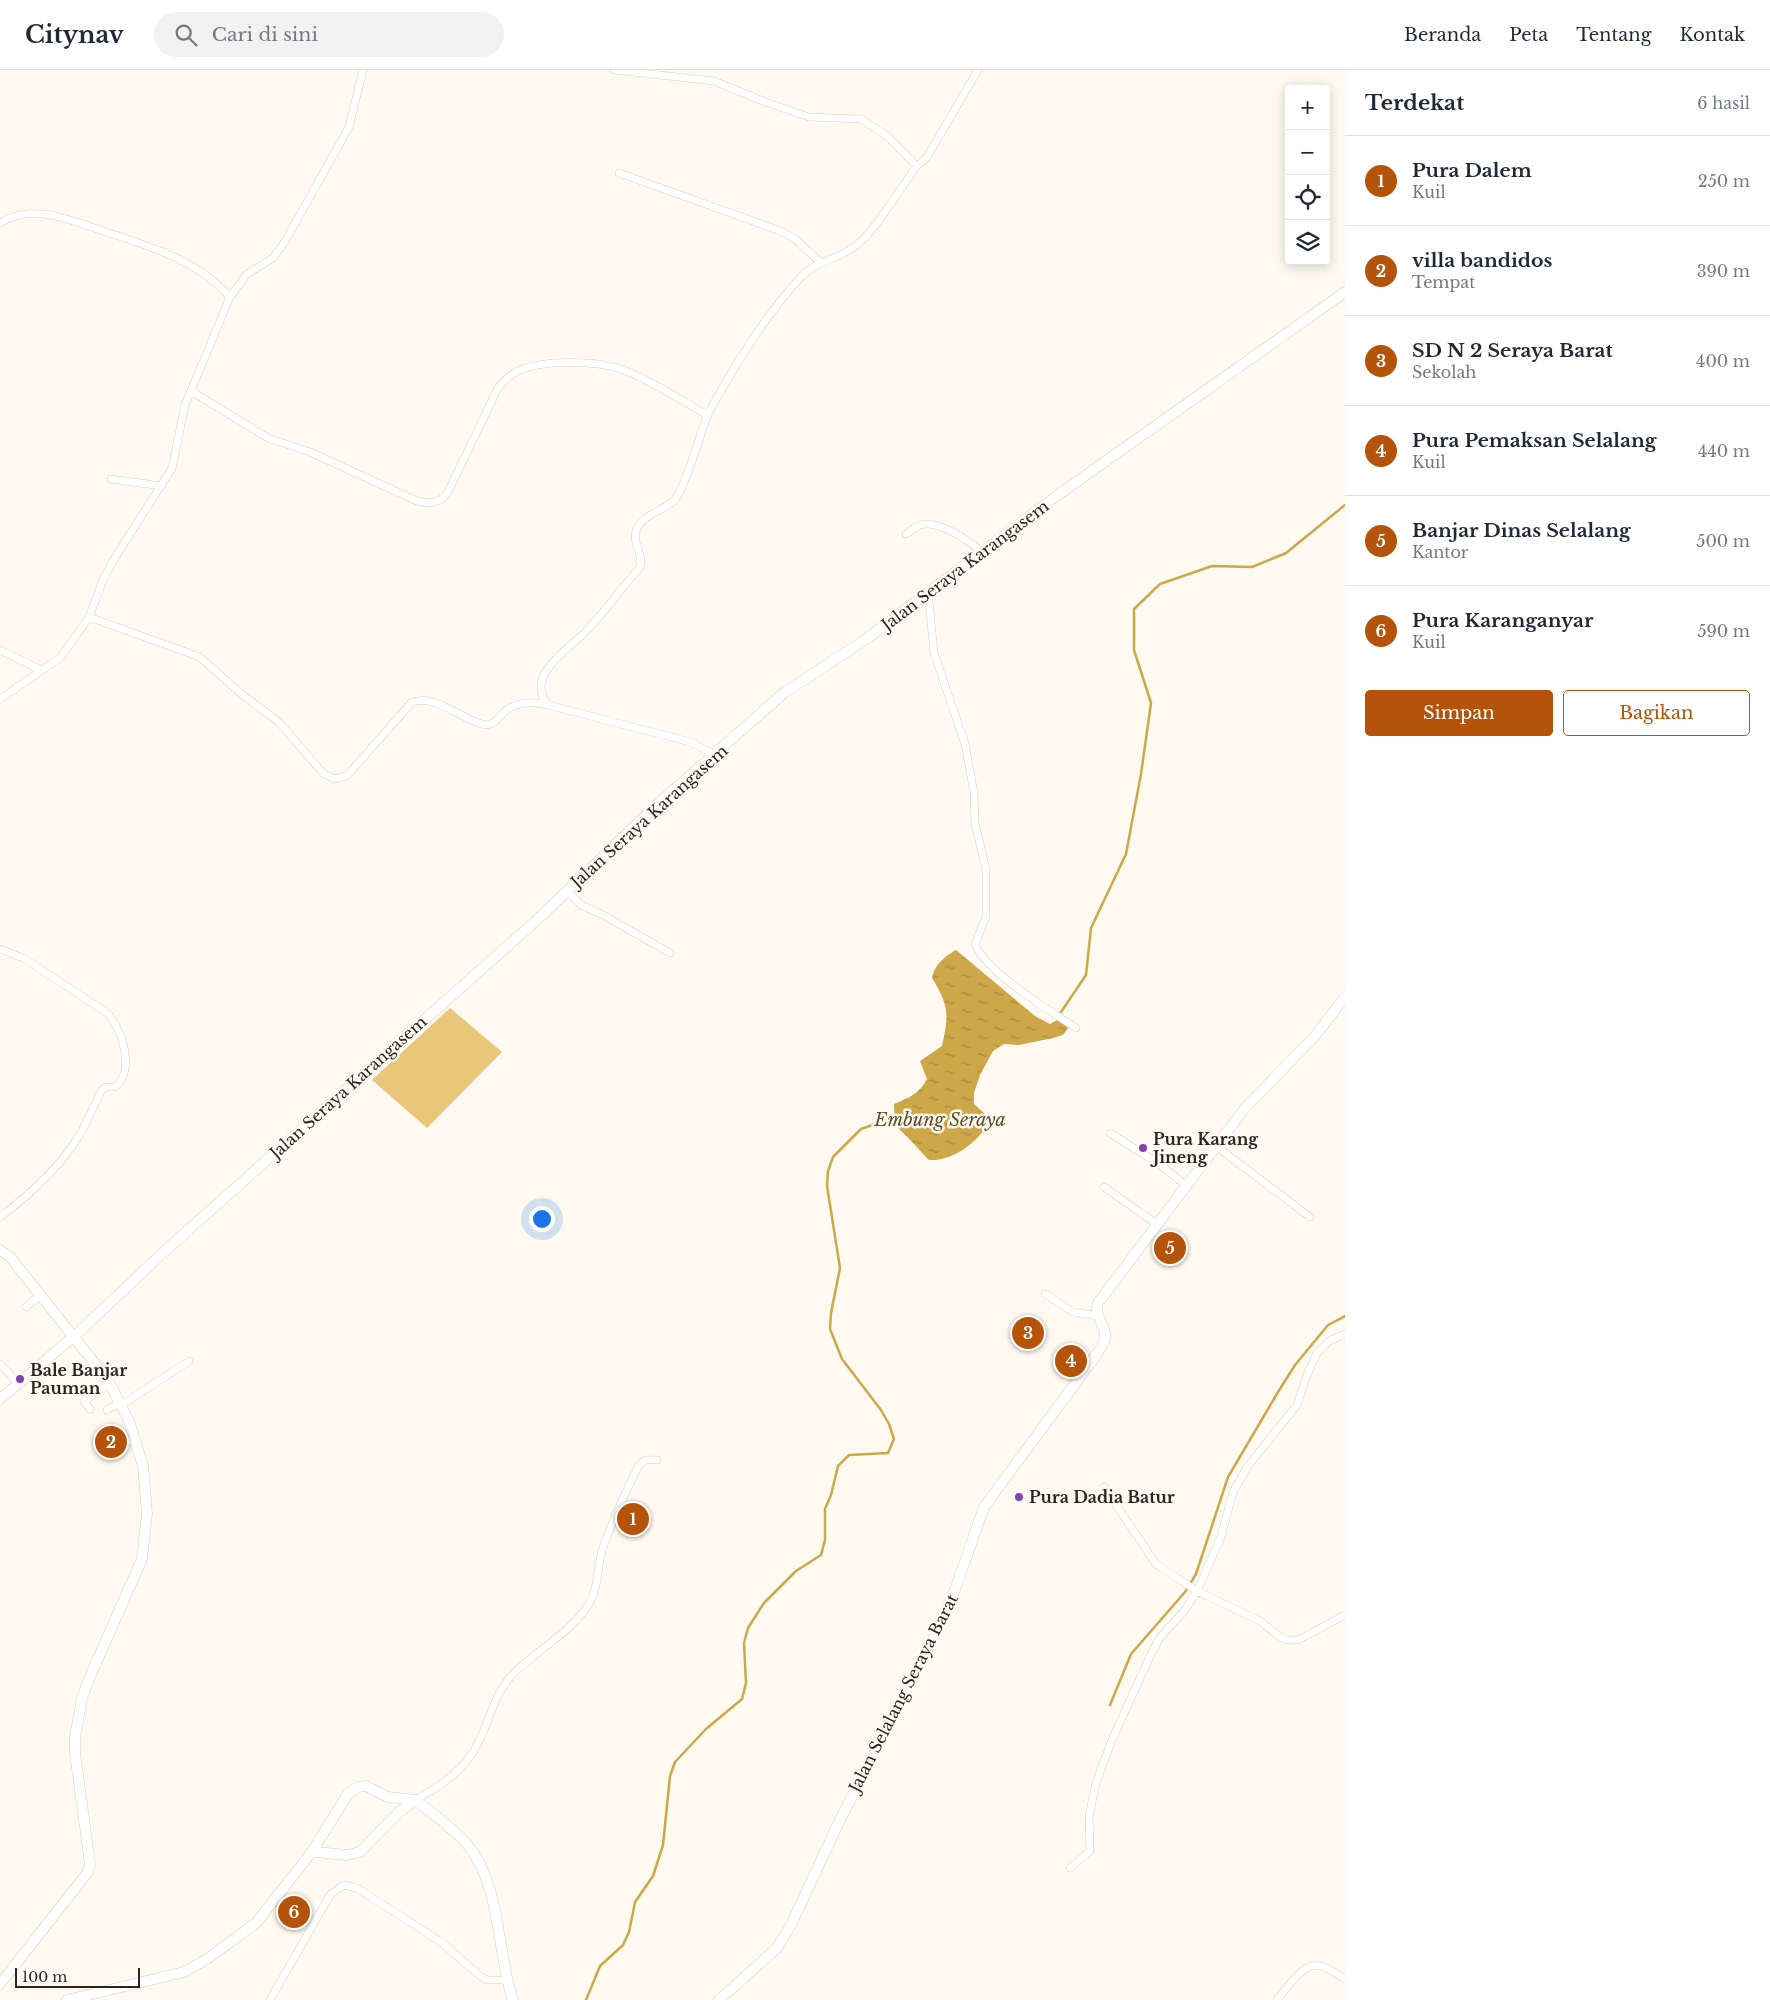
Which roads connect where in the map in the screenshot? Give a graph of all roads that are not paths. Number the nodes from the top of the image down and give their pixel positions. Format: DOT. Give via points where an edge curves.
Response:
graph roads {
  1 [pos="363,70"];
  2 [pos="614,70"];
  3 [pos="978,70"];
  4 [pos="917,166"];
  5 [pos="619,172"];
  6 [pos="0,223"];
  7 [pos="820,262"];
  8 [pos="1345,292"];
  9 [pos="230,297"];
  10 [pos="191,391"];
  11 [pos="708,415"];
  12 [pos="110,480"];
  13 [pos="162,486"];
  14 [pos="906,534"];
  15 [pos="982,552"];
  16 [pos="928,591"];
  17 [pos="89,617"];
  18 [pos="0,650"];
  19 [pos="41,670"];
  20 [pos="0,698"];
  21 [pos="548,705"];
  22 [pos="716,755"];
  23 [pos="566,891"];
  24 [pos="0,949"];
  25 [pos="670,953"];
  26 [pos="1345,997"];
  27 [pos="1076,1028"];
  28 [pos="1110,1133"];
  29 [pos="1216,1146"];
  30 [pos="1187,1186"];
  31 [pos="1104,1187"];
  32 [pos="0,1217"];
  33 [pos="1310,1217"];
  34 [pos="1158,1225"];
  35 [pos="0,1250"];
  36 [pos="1045,1294"];
  37 [pos="40,1295"];
  38 [pos="26,1307"];
  39 [pos="1098,1316"];
  40 [pos="1345,1334"];
  41 [pos="74,1335"];
  42 [pos="189,1362"];
  43 [pos="0,1364"];
  44 [pos="18,1383"];
  45 [pos="110,1383"];
  46 [pos="0,1399"];
  47 [pos="122,1403"];
  48 [pos="90,1409"];
  49 [pos="107,1410"];
  50 [pos="657,1460"];
  51 [pos="1104,1487"];
  52 [pos="1198,1591"];
  53 [pos="1345,1615"];
  54 [pos="415,1800"];
  55 [pos="311,1853"];
  56 [pos="1070,1868"];
  57 [pos="1345,1979"];
  58 [pos="506,1980"];
  59 [pos="0,1984"];
  60 [pos="67,2000"];
  61 [pos="270,2000"];
  62 [pos="513,2000"];
  63 [pos="719,2000"];
  64 [pos="1277,2000"];
  1 -- 9 [label="street" via="349,127 284,243 273,258 247,274"];
  2 -- 4 [label="street" via="714,81 809,117 861,119 887,136"];
  3 -- 4 [label="street" via="932,149"];
  4 -- 7 [label="street" via="860,242"];
  5 -- 7 [label="street" via="778,230 794,238"];
  6 -- 9 [label="street" via="16,215 50,215 149,245 176,256 218,284"];
  7 -- 11 [label="street" via="798,281 757,334"];
  8 -- 15 [label="street, Jalan Seraya Karangasem"];
  9 -- 10 [label="street"];
  10 -- 11 [label="street" via="268,438 310,452 428,504 439,502 448,492 498,388 526,368 550,363 619,368"];
  10 -- 13 [label="street" via="172,468"];
  11 -- 21 [label="street" via="692,464 675,501 649,516 637,528 635,537 642,561 640,568 588,630 546,671 541,691"];
  12 -- 13 [label="street"];
  13 -- 17 [label="street" via="110,567"];
  14 -- 15 [label="street" via="922,524 938,527 966,538"];
  15 -- 16 [label="street, Jalan Seraya Karangasem"];
  16 -- 22 [label="street, Jalan Seraya Karangasem" via="865,640 785,692"];
  16 -- 27 [label="street" via="934,653 965,744 974,793 975,823 986,870 986,917 975,944 978,952 994,968"];
  17 -- 19 [label="street" via="61,657"];
  17 -- 21 [label="street" via="200,657 279,722 322,773 334,779 346,776 412,702 437,704 486,725 494,724 506,711 523,703"];
  18 -- 19 [label="street"];
  19 -- 20 [label="street"];
  21 -- 22 [label="street" via="683,740"];
  22 -- 23 [label="street, Jalan Seraya Karangasem"];
  23 -- 25 [label="street" via="581,905"];
  23 -- 41 [label="street, Jalan Seraya Karangasem"];
  24 -- 32 [label="street" via="25,959 106,1012 122,1038 126,1060 117,1086 102,1090 70,1148 30,1191"];
  26 -- 29 [label="street" via="1316,1036 1245,1108"];
  28 -- 30 [label="street"];
  29 -- 30 [label="street"];
  29 -- 33 [label="street"];
  30 -- 34 [label="street"];
  31 -- 34 [label="street"];
  34 -- 39 [label="street" via="1098,1303"];
  35 -- 37 [label="street" via="10,1257"];
  36 -- 39 [label="street" via="1073,1312"];
  37 -- 38 [label="street"];
  37 -- 41 [label="street"];
  39 -- 63 [label="street, Jalan Selalang Seraya Barat" via="1106,1336 1102,1347 984,1507 937,1631 837,1826 792,1925 776,1948"];
  40 -- 52 [label="street" via="1329,1341 1317,1353 1297,1406 1257,1452 1237,1485 1221,1537"];
  41 -- 44 [label="street, Jalan Seraya Karangasem"];
  41 -- 45 [label="street"];
  42 -- 47 [label="street"];
  43 -- 44 [label="street"];
  44 -- 46 [label="street, Jalan Seraya Karangasem"];
  45 -- 47 [label="street"];
  45 -- 48 [label="street" via="84,1401"];
  47 -- 49 [label="street"];
  47 -- 59 [label="street" via="131,1441 143,1466 147,1514 142,1559 88,1680 75,1737 90,1864 88,1872"];
  50 -- 54 [label="street" via="647,1459 638,1467 610,1529 602,1551 596,1586 584,1611 537,1651 503,1687 475,1749 462,1767"];
  51 -- 52 [label="street" via="1156,1564"];
  52 -- 53 [label="street" via="1260,1621 1286,1640 1298,1640"];
  52 -- 56 [label="street" via="1159,1639 1112,1740 1096,1784 1089,1816 1090,1850"];
  54 -- 55 [label="street" via="360,1852 348,1855"];
  54 -- 55 [label="street" via="388,1796 366,1786 357,1787 348,1794"];
  54 -- 58 [label="street" via="456,1832 479,1863 489,1889"];
  55 -- 60 [label="street" via="256,1923 207,1960 184,1972"];
  57 -- 64 [label="street" via="1319,1966 1309,1967"];
  58 -- 61 [label="street" via="487,1980 480,1976 428,1933 357,1888 344,1885 330,1895"];
  58 -- 62 [label="street"];
}
